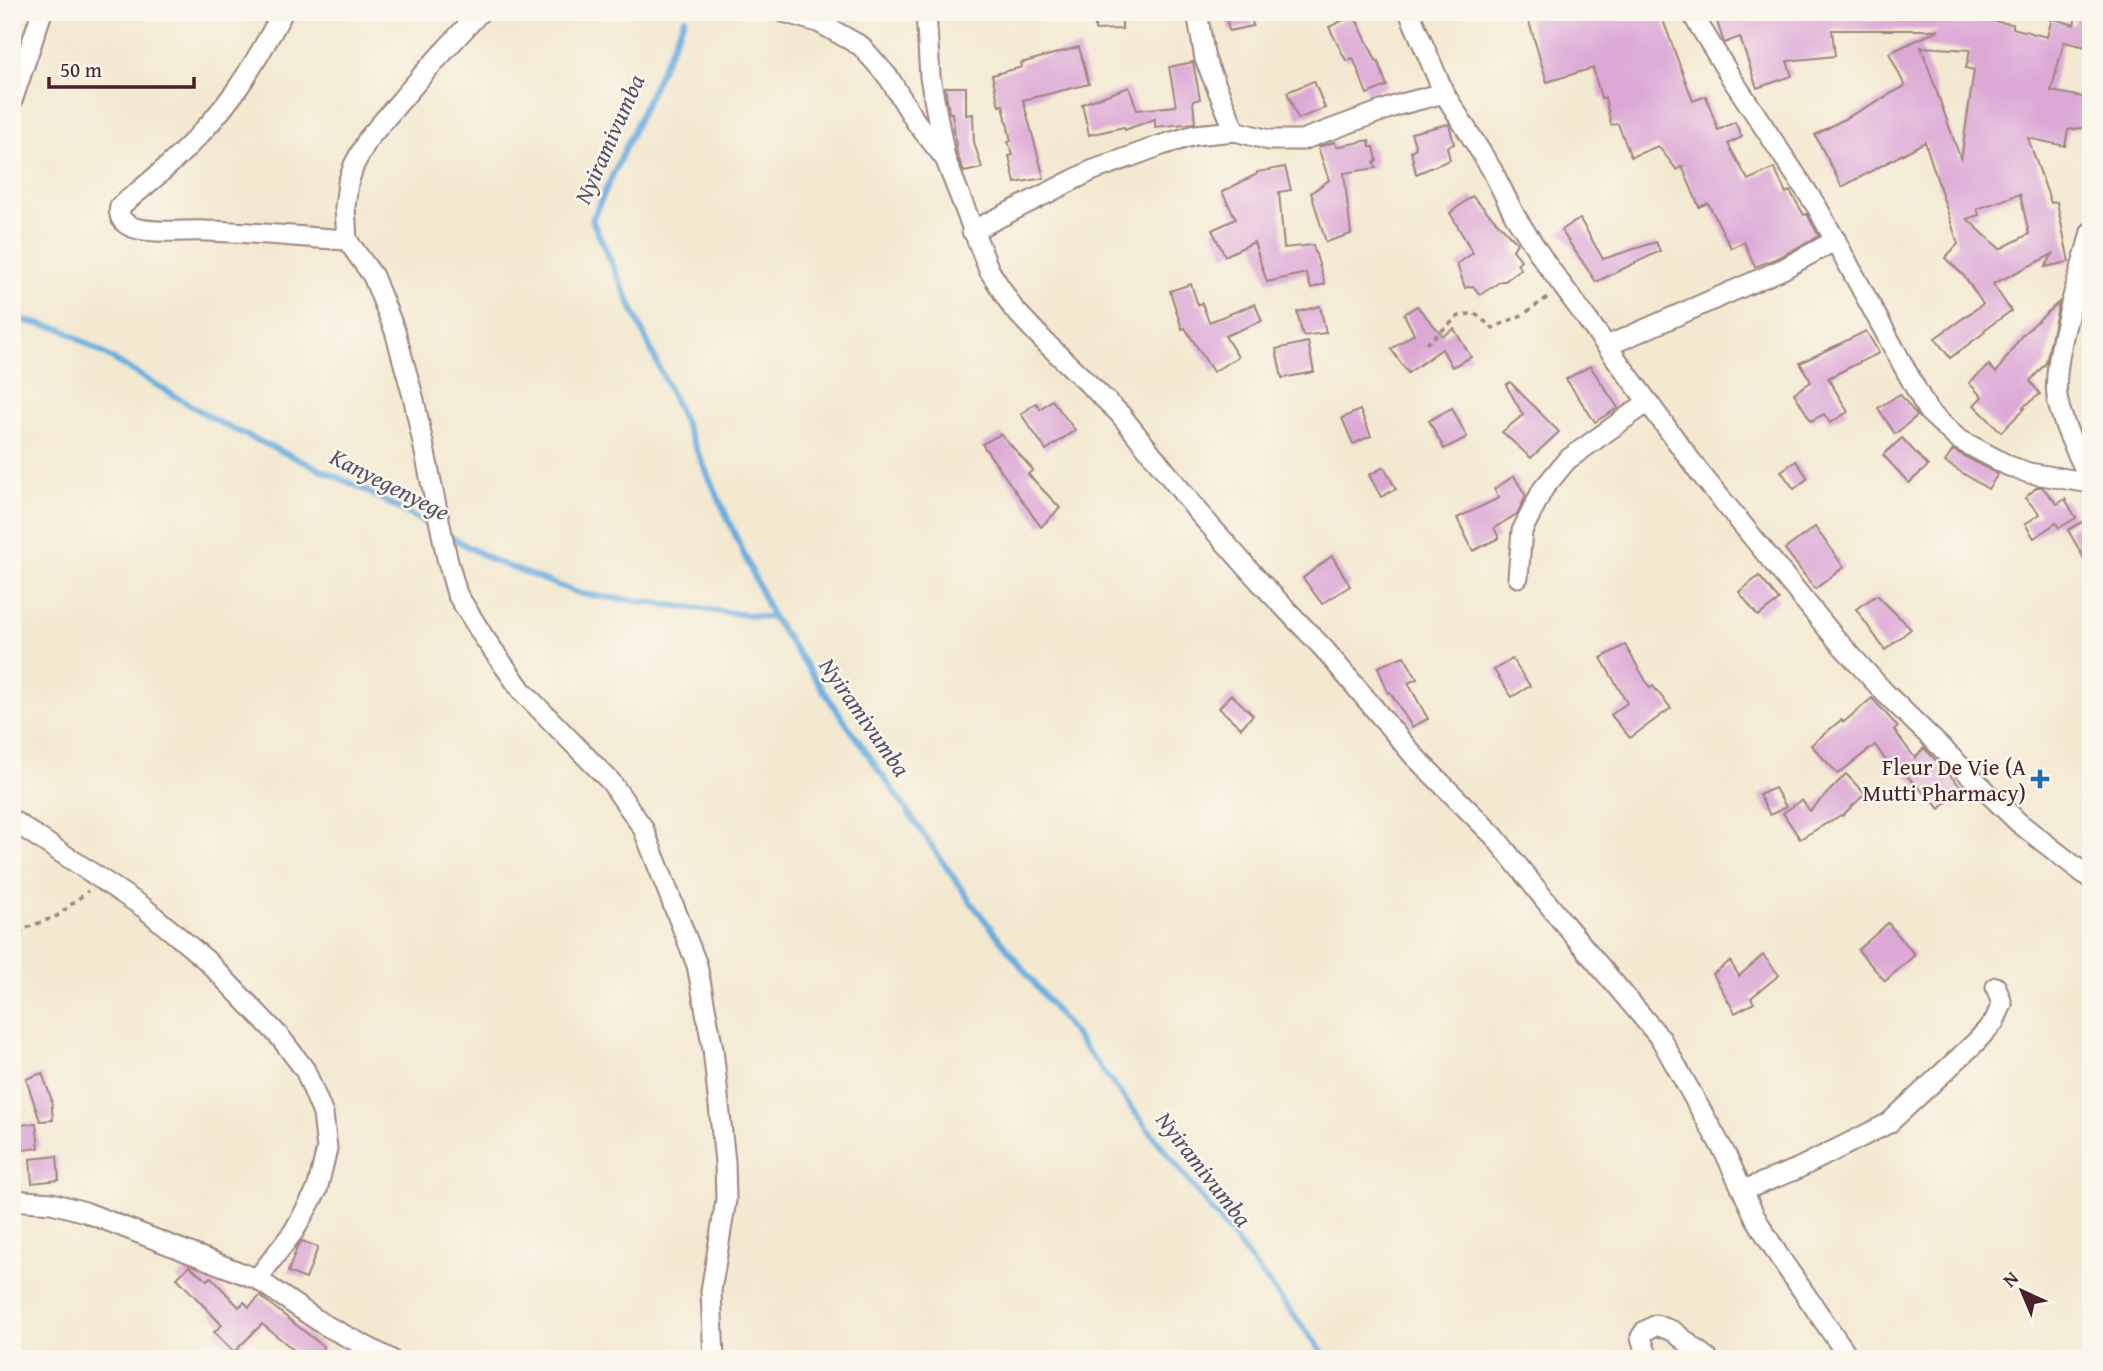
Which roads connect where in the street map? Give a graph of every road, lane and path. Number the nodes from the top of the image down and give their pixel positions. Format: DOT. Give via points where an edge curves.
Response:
graph roads {
  1 [pos="42,12"];
  2 [pos="283,12"];
  3 [pos="480,12"];
  4 [pos="783,12"];
  5 [pos="926,12"];
  6 [pos="1197,12"];
  7 [pos="1409,12"];
  8 [pos="1691,12"];
  9 [pos="1444,93"];
  10 [pos="12,101"];
  11 [pos="1235,131"];
  12 [pos="945,158"];
  13 [pos="972,231"];
  14 [pos="2091,232"];
  15 [pos="347,240"];
  16 [pos="1836,240"];
  17 [pos="1574,300"];
  18 [pos="1426,344"];
  19 [pos="1607,346"];
  20 [pos="1648,402"];
  21 [pos="2091,483"];
  22 [pos="1518,577"];
  23 [pos="12,820"];
  24 [pos="100,877"];
  25 [pos="2091,879"];
  26 [pos="12,941"];
  27 [pos="1996,987"];
  28 [pos="1744,1190"];
  29 [pos="12,1200"];
  30 [pos="257,1279"];
  31 [pos="390,1359"];
  32 [pos="714,1359"];
  33 [pos="1648,1359"];
  34 [pos="1708,1359"];
  35 [pos="1850,1359"];
  1 -- 10 [label="street"];
  2 -- 15 [label="street" via="236,91 210,124 179,157 120,206 118,213 128,226 140,229"];
  3 -- 15 [label="street" via="368,139 348,183"];
  4 -- 12 [label="street" via="818,22 861,46"];
  5 -- 12 [label="street" via="930,77"];
  6 -- 11 [label="street" via="1205,59"];
  7 -- 9 [label="street"];
  8 -- 16 [label="street"];
  9 -- 11 [label="street" via="1302,140 1269,140"];
  9 -- 17 [label="street" via="1515,216"];
  11 -- 13 [label="street" via="1184,138 1091,171"];
  12 -- 13 [label="street"];
  13 -- 28 [label="street" via="1013,308 1120,414 1259,582 1324,649 1414,756 1494,836 1661,1039"];
  14 -- 21 [label="street" via="2056,388 2062,415"];
  15 -- 32 [label="street" via="373,276 395,331 457,594 522,691 611,782 643,828 697,965 713,1049 725,1162 726,1200 711,1291"];
  16 -- 19 [label="street" via="1783,269"];
  16 -- 21 [label="street" via="1928,411 1958,439 2009,466"];
  17 -- 18 [label="path" via="1549,297 1493,328 1474,313 1458,316"];
  17 -- 19 [label="street"];
  19 -- 20 [label="street"];
  20 -- 22 [label="street" via="1567,460 1543,489 1522,531"];
  20 -- 25 [label="street" via="1743,528 1886,695 2019,823"];
  23 -- 24 [label="street"];
  24 -- 26 [label="path" via="57,916 24,929"];
  24 -- 30 [label="street" via="144,907 206,960 280,1037 305,1070 323,1114 327,1149 317,1190 294,1231"];
  27 -- 28 [label="street" via="2001,1004 1994,1022 1889,1122"];
  28 -- 35 [label="street" via="1778,1255"];
  29 -- 30 [label="street" via="52,1203 85,1212"];
  30 -- 31 [label="street" via="323,1324"];
  33 -- 34 [label="street" via="1642,1337 1656,1325 1673,1331"];
}
